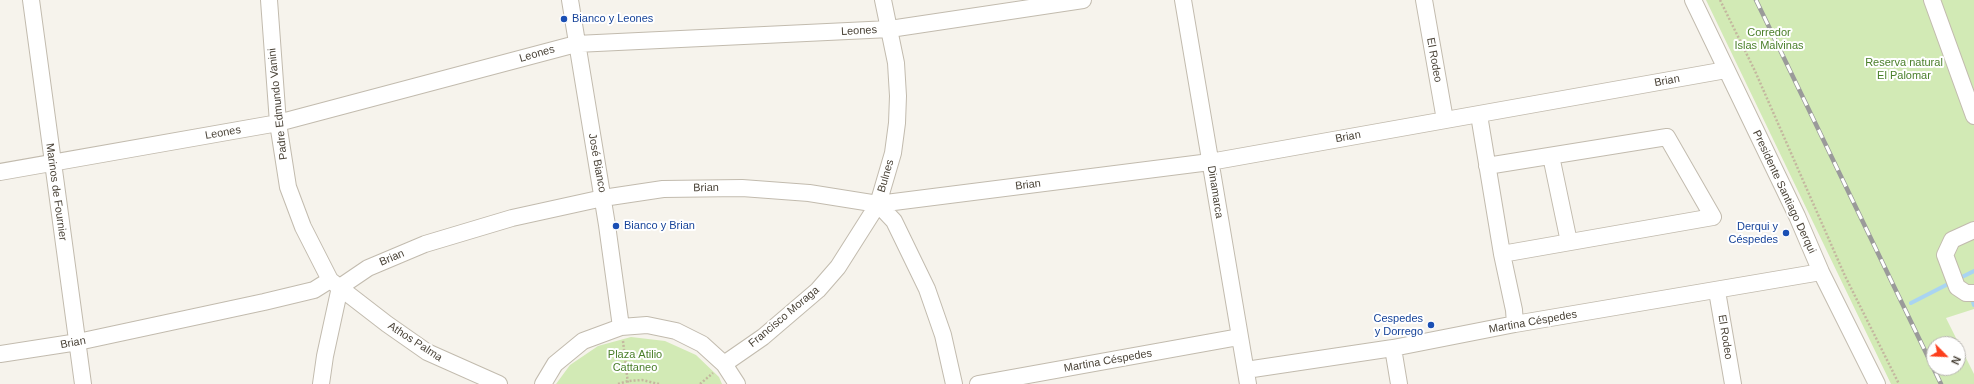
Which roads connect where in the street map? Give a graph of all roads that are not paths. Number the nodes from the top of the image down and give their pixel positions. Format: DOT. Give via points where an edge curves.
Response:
graph roads {
  1 [pos="31,0"];
  2 [pos="269,0"];
  3 [pos="570,0"];
  4 [pos="883,0"];
  5 [pos="1083,0"];
  6 [pos="1183,0"];
  7 [pos="1424,0"];
  8 [pos="1693,0"];
  9 [pos="1932,0"];
  10 [pos="890,29"];
  11 [pos="576,44"];
  12 [pos="1726,70"];
  13 [pos="1479,115"];
  14 [pos="1974,116"];
  15 [pos="1445,120"];
  16 [pos="278,123"];
  17 [pos="1551,156"];
  18 [pos="1210,162"];
  19 [pos="52,164"];
  20 [pos="1487,166"];
  21 [pos="0,172"];
  22 [pos="603,198"];
  23 [pos="878,204"];
  24 [pos="1974,230"];
  25 [pos="1569,242"];
  26 [pos="1502,254"];
  27 [pos="1821,272"];
  28 [pos="335,283"];
  29 [pos="1717,291"];
  30 [pos="1974,294"];
  31 [pos="1515,324"];
  32 [pos="621,327"];
  33 [pos="1238,337"];
  34 [pos="78,342"];
  35 [pos="1393,348"];
  36 [pos="0,354"];
  37 [pos="724,364"];
  38 [pos="1246,377"];
  39 [pos="83,384"];
  40 [pos="321,384"];
  41 [pos="499,384"];
  42 [pos="543,384"];
  43 [pos="737,384"];
  44 [pos="954,384"];
  45 [pos="978,384"];
  46 [pos="1400,384"];
  47 [pos="1732,384"];
  48 [pos="1877,384"];
  1 -- 19 [label="street, Marinos de Fournier"];
  2 -- 16 [label="street, Padre Edmundo Vanini"];
  3 -- 11 [label="street, José Bianco"];
  4 -- 10 [label="street, Bulnes"];
  5 -- 10 [label="street, Leones"];
  6 -- 18 [label="street, Dinamarca"];
  7 -- 15 [label="street, El Rodeo"];
  8 -- 12 [label="street, Presidente Santiago Derqui"];
  9 -- 14 [label="street"];
  10 -- 11 [label="street, Leones"];
  10 -- 23 [label="street, Bulnes" via="896,63 897,123 893,153"];
  11 -- 16 [label="street, Leones"];
  11 -- 22 [label="street, José Bianco"];
  12 -- 13 [label="street, Brian"];
  12 -- 27 [label="street, Presidente Santiago Derqui"];
  13 -- 15 [label="street, Brian"];
  13 -- 20 [label="street"];
  15 -- 18 [label="street, Brian"];
  16 -- 19 [label="street, Leones"];
  16 -- 28 [label="street, Padre Edmundo Vanini" via="288,187 303,227"];
  17 -- 20 [label="street"];
  17 -- 25 [label="street"];
  17 -- 25 [label="street" via="1667,137 1713,218"];
  18 -- 23 [label="street, Brian"];
  18 -- 33 [label="street, Dinamarca"];
  19 -- 21 [label="street, Leones"];
  19 -- 34 [label="street, Marinos de Fournier"];
  20 -- 26 [label="street"];
  22 -- 23 [label="street, Brian" via="663,189 742,188 809,193"];
  22 -- 28 [label="street, Brian" via="512,218 425,244"];
  22 -- 32 [label="street, José Bianco"];
  23 -- 37 [label="street, Francisco Moraga" via="838,267 818,290 763,337"];
  23 -- 44 [label="street, Bulnes" via="894,221 927,289 943,335"];
  24 -- 30 [label="street" via="1952,240 1945,255 1955,283 1966,293"];
  25 -- 26 [label="street"];
  26 -- 31 [label="street"];
  27 -- 29 [label="street, Martina Céspedes"];
  27 -- 48 [label="street, Presidente Santiago Derqui"];
  28 -- 34 [label="street, Brian" via="307,292"];
  28 -- 40 [label="street"];
  28 -- 41 [label="street, Athos Palma" via="428,352"];
  29 -- 31 [label="street, Martina Céspedes"];
  29 -- 47 [label="street, El Rodeo"];
  31 -- 35 [label="street, Martina Céspedes"];
  32 -- 37 [label="street" via="647,325 676,331 702,344"];
  32 -- 42 [label="street" via="583,341 555,364"];
  33 -- 38 [label="street, Dinamarca"];
  33 -- 45 [label="street, Martina Céspedes"];
  34 -- 36 [label="street, Brian"];
  34 -- 39 [label="street, Marinos de Fournier"];
  35 -- 38 [label="street, Martina Céspedes"];
  35 -- 46 [label="street"];
  37 -- 43 [label="street"];
}
